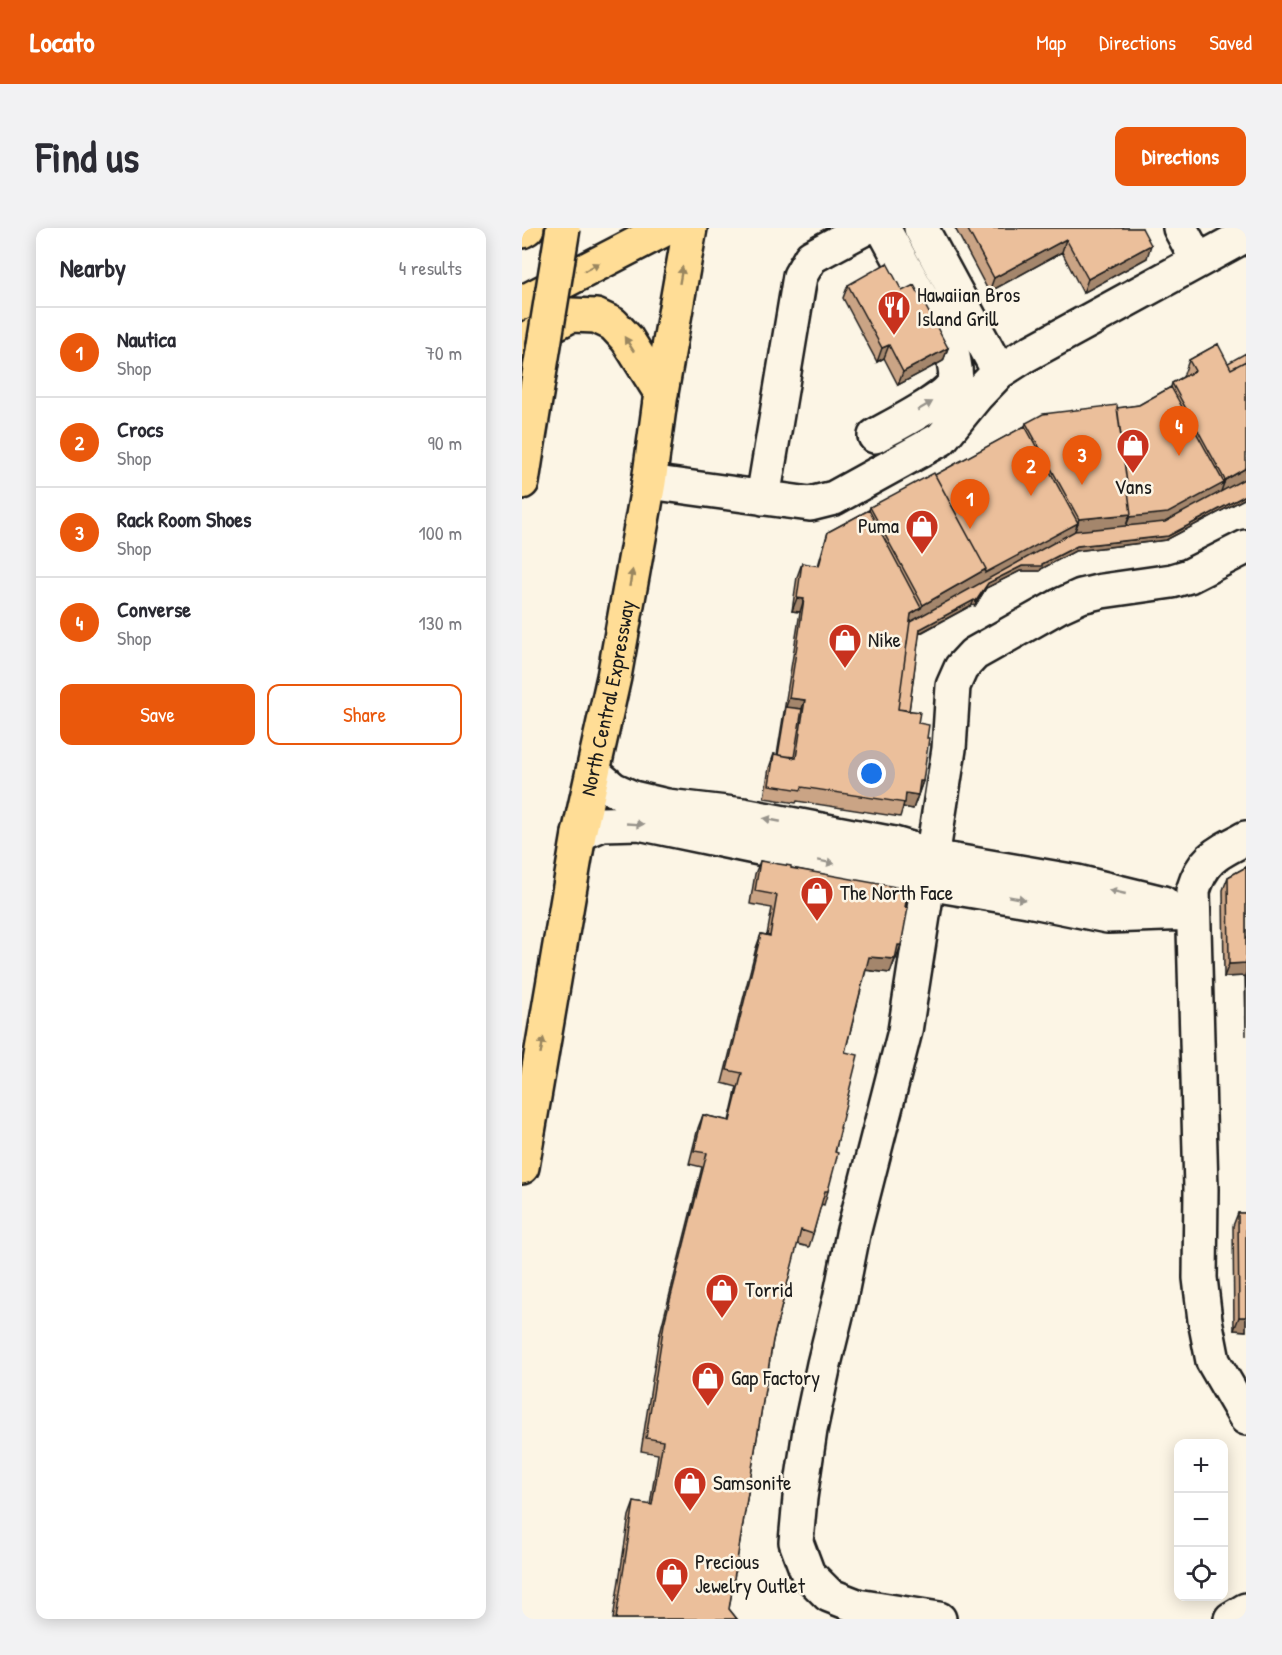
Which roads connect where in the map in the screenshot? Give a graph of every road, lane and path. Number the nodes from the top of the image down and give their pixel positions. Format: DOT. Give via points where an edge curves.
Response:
graph roads {
  1 [pos="527,228"];
  2 [pos="563,228"];
  3 [pos="667,228"];
  4 [pos="690,228"];
  5 [pos="865,228"];
  6 [pos="883,228"];
  7 [pos="921,228"];
  8 [pos="1180,228"];
  9 [pos="522,231"];
  10 [pos="1246,235"];
  11 [pos="1198,261"];
  12 [pos="522,303"];
  13 [pos="522,341"];
  14 [pos="999,372"];
  15 [pos="660,393"];
  16 [pos="875,436"];
  17 [pos="522,482"];
  18 [pos="649,482"];
  19 [pos="763,498"];
  20 [pos="1246,547"];
  21 [pos="593,772"];
  22 [pos="579,834"];
  23 [pos="1246,838"];
  24 [pos="929,869"];
  25 [pos="1193,913"];
  26 [pos="522,1167"];
  27 [pos="1246,1418"];
  28 [pos="1246,1610"];
  29 [pos="929,1618"];
  30 [pos="1231,1619"];
  1 -- 9 [label="main road"];
  2 -- 17 [label="main road, bridge"];
  12 -- 3 [label="main road, one-way"];
  15 -- 4 [label="main road, North Central Expressway, one-way"];
  5 -- 19 [label="lane" via="811,257 800,276"];
  16 -- 6 [label="lane, one-way" via="937,399 955,381 953,356"];
  7 -- 14 [label="lane"];
  8 -- 11 [label="lane"];
  10 -- 11 [label="lane"];
  11 -- 14 [label="lane"];
  15 -- 13 [label="main road, one-way" via="627,339 613,324 596,316 571,315"];
  14 -- 19 [label="lane" via="940,439 834,498 810,504"];
  15 -- 18 [label="main road, North Central Expressway"];
  18 -- 19 [label="lane"];
  21 -- 18 [label="main road, North Central Expressway, one-way"];
  20 -- 24 [label="lane" via="1189,576 1081,596 982,648 967,660 953,686 949,749"];
  21 -- 22 [label="main road, North Central Expressway"];
  24 -- 21 [label="lane, one-way" via="894,844 633,798 613,789"];
  22 -- 24 [label="lane, one-way" via="602,824 639,823"];
  26 -- 22 [label="main road, North Central Expressway, one-way"];
  23 -- 25 [label="lane" via="1212,856 1198,874"];
  24 -- 25 [label="lane" via="1028,900 1107,916"];
  24 -- 29 [label="lane" via="905,1031 853,1234 810,1430 796,1542 808,1574 829,1595 857,1606"];
  25 -- 27 [label="lane" via="1200,1278 1213,1360"];
  28 -- 30 [label="lane"];
}
